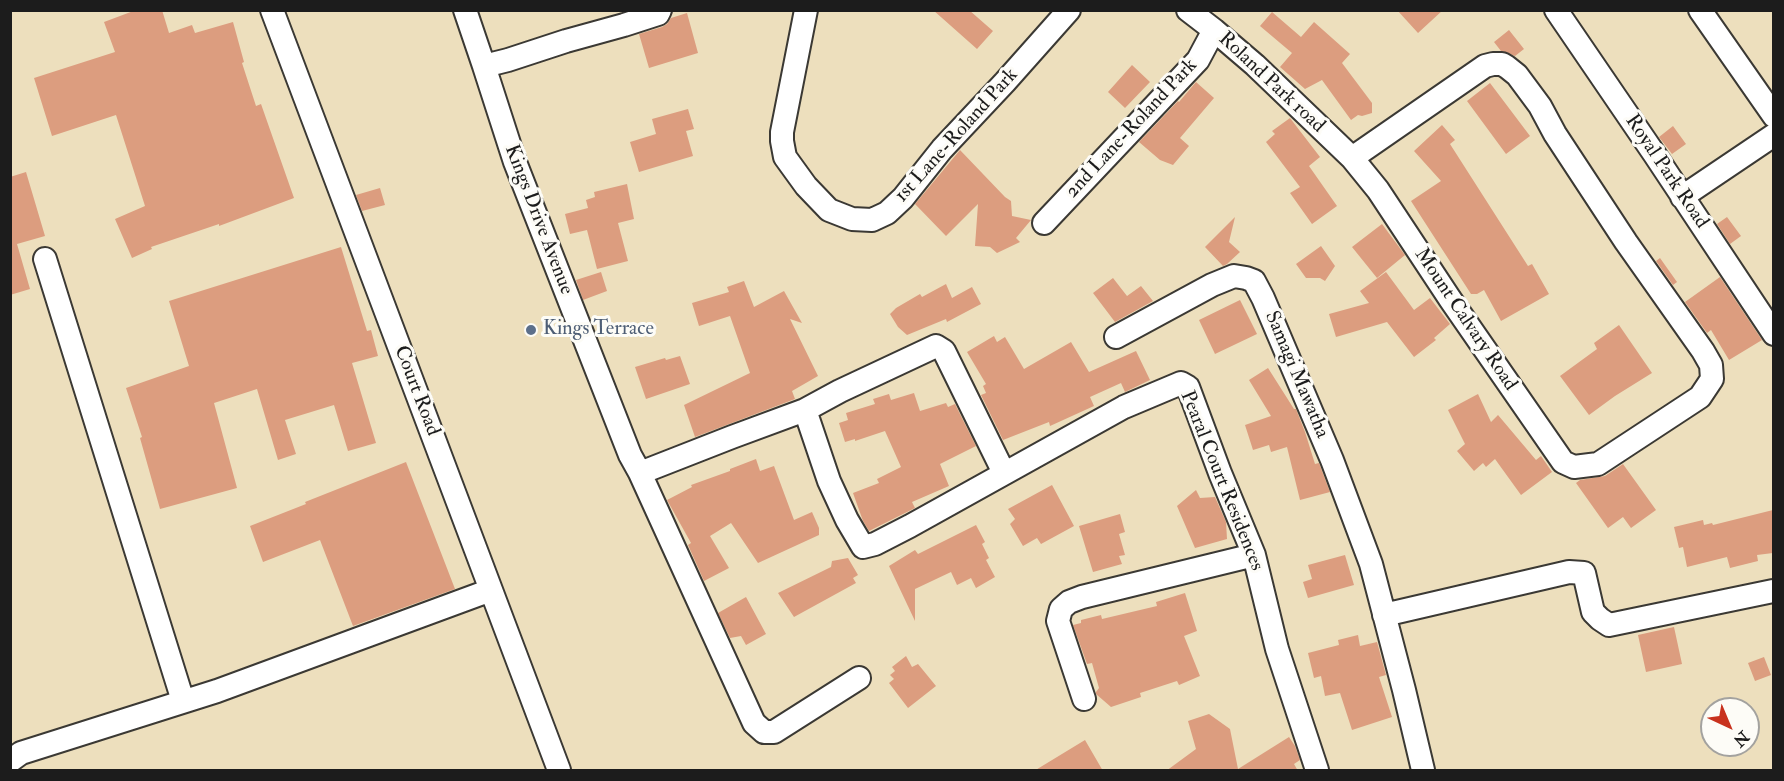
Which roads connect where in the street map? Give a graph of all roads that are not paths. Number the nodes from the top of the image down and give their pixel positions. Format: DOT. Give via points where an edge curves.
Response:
graph roads {
  1 [pos="272,10"];
  2 [pos="465,10"];
  3 [pos="660,10"];
  4 [pos="806,10"];
  5 [pos="1069,10"];
  6 [pos="1188,10"];
  7 [pos="1556,10"];
  8 [pos="1701,10"];
  9 [pos="1214,30"];
  10 [pos="484,66"];
  11 [pos="1773,116"];
  12 [pos="1773,135"];
  13 [pos="1352,158"];
  14 [pos="1682,197"];
  15 [pos="1044,224"];
  16 [pos="45,259"];
  17 [pos="1773,334"];
  18 [pos="1116,337"];
  19 [pos="805,410"];
  20 [pos="1004,472"];
  21 [pos="640,473"];
  22 [pos="1254,555"];
  23 [pos="491,590"];
  24 [pos="1773,591"];
  25 [pos="1384,615"];
  26 [pos="859,678"];
  27 [pos="1084,699"];
  28 [pos="183,701"];
  29 [pos="10,761"];
  30 [pos="559,771"];
  31 [pos="1317,771"];
  32 [pos="1423,771"];
  1 -- 23 [label="street, Court Road"];
  2 -- 10 [label="street"];
  3 -- 10 [label="street" via="624,25"];
  4 -- 5 [label="street, 1st Lane-Roland Park" via="782,132 785,157 829,210 852,219 872,220 903,198 942,149"];
  6 -- 9 [label="street, Roland Park road"];
  7 -- 14 [label="street, Royal Park Road"];
  8 -- 11 [label="street"];
  9 -- 13 [label="street, Roland Park road"];
  9 -- 15 [label="street, 2nd Lane-Roland Park" via="1198,60"];
  10 -- 21 [label="street, Kings Drive Avenue" via="514,162"];
  12 -- 14 [label="street"];
  13 -- 13 [label="street, Mount Calvary Road" via="1378,190 1563,462 1574,467 1598,464 1700,398 1712,379 1711,365 1626,242 1540,106 1516,75 1502,64 1485,66"];
  14 -- 17 [label="street, Royal Park Road"];
  16 -- 28 [label="street"];
  18 -- 25 [label="street, Samagi Mawatha" via="1234,276 1254,281 1332,460 1371,564"];
  19 -- 20 [label="street" via="936,346 944,351"];
  19 -- 20 [label="street, Pearal Court Residences" via="829,481 863,547 910,526"];
  19 -- 21 [label="street"];
  20 -- 22 [label="street, Pearal Court Residences" via="1124,407 1181,383 1188,387"];
  21 -- 26 [label="street, Kings Drive Avenue" via="754,723 764,732 774,732"];
  22 -- 27 [label="street" via="1069,602 1061,609 1058,621"];
  22 -- 31 [label="street, Pearal Court Residences" via="1277,649"];
  23 -- 28 [label="street"];
  23 -- 30 [label="street, Court Road"];
  24 -- 25 [label="street" via="1610,625 1593,612 1584,573 1569,572"];
  25 -- 32 [label="street, Samagi Mawatha"];
  28 -- 29 [label="street" via="21,753"];
}
